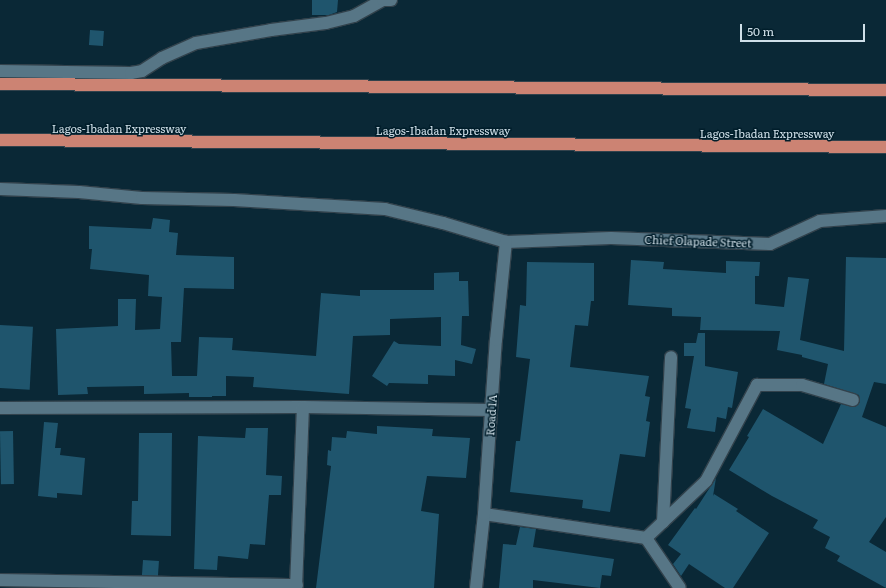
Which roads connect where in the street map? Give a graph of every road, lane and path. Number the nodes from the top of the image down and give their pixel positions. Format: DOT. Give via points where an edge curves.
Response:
graph roads {
  1 [pos="383,0"];
  2 [pos="391,0"];
  3 [pos="0,71"];
  4 [pos="0,84"];
  5 [pos="886,90"];
  6 [pos="0,140"];
  7 [pos="886,147"];
  8 [pos="0,189"];
  9 [pos="886,216"];
  10 [pos="506,242"];
  11 [pos="671,356"];
  12 [pos="853,400"];
  13 [pos="303,407"];
  14 [pos="0,408"];
  15 [pos="491,410"];
  16 [pos="484,514"];
  17 [pos="664,522"];
  18 [pos="646,538"];
  19 [pos="0,580"];
  20 [pos="297,587"];
  21 [pos="476,588"];
  22 [pos="680,588"];
  1 -- 2 [label="street"];
  1 -- 3 [label="street" via="354,16 326,23 196,44 131,74"];
  4 -- 5 [label="highway"];
  6 -- 7 [label="highway, Lagos-Ibadan Expressway"];
  8 -- 10 [label="street, Chief Olapade Street" via="385,209"];
  9 -- 10 [label="street, Chief Olapade Street" via="820,222 770,244 611,238"];
  10 -- 15 [label="street, Road 1A"];
  11 -- 17 [label="street"];
  12 -- 17 [label="street" via="802,385 757,385 706,481"];
  13 -- 14 [label="street"];
  13 -- 15 [label="street"];
  13 -- 20 [label="street"];
  15 -- 16 [label="street, Road 1A"];
  16 -- 18 [label="street"];
  16 -- 21 [label="street, Road 1A"];
  17 -- 18 [label="street"];
  18 -- 22 [label="street"];
  19 -- 20 [label="street"];
}
